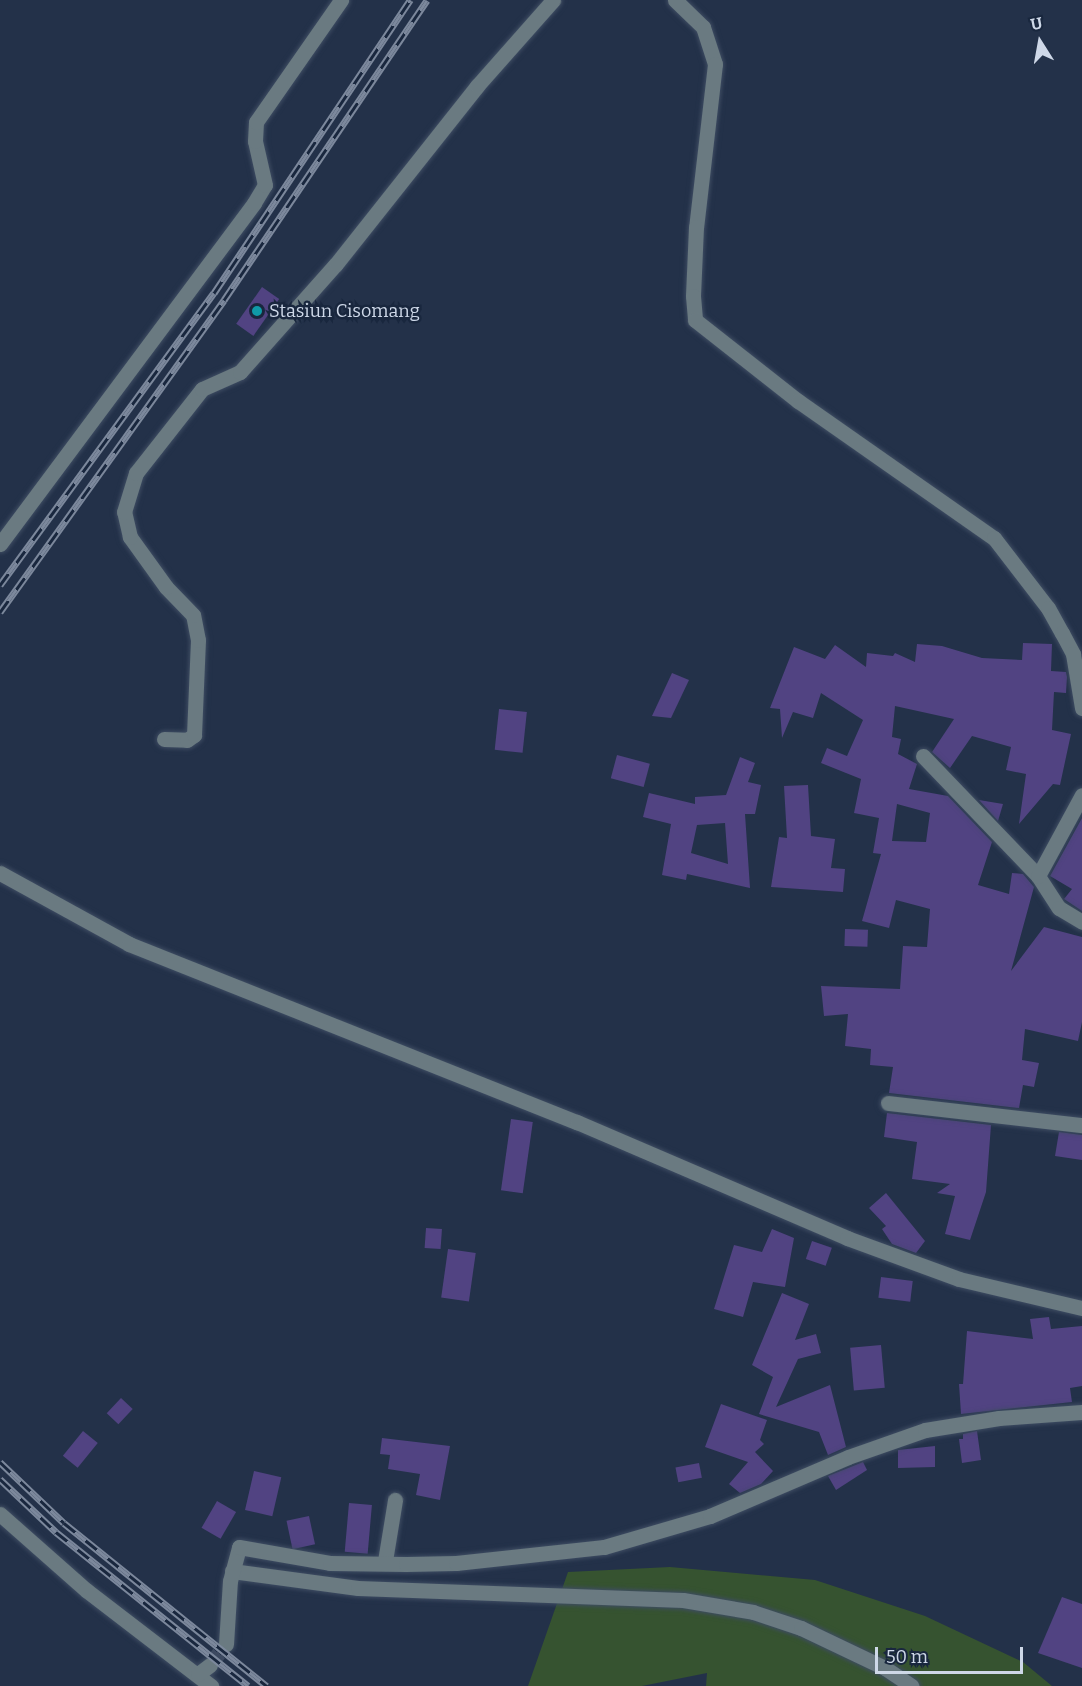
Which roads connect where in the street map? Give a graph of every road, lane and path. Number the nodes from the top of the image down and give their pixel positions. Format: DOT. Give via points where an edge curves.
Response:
graph roads {
  1 [pos="341,0"];
  2 [pos="553,0"];
  3 [pos="675,0"];
  4 [pos="0,544"];
  5 [pos="1082,708"];
  6 [pos="164,739"];
  7 [pos="923,756"];
  8 [pos="1082,795"];
  9 [pos="0,873"];
  10 [pos="1038,876"];
  11 [pos="1082,922"];
  12 [pos="888,1103"];
  13 [pos="1082,1125"];
  14 [pos="1082,1308"];
  15 [pos="1082,1412"];
  16 [pos="395,1500"];
  17 [pos="0,1514"];
  18 [pos="385,1561"];
  19 [pos="232,1571"];
  20 [pos="226,1644"];
  21 [pos="212,1686"];
  22 [pos="912,1686"];
  1 -- 4 [label="street" via="256,122 255,141 265,185 254,203"];
  2 -- 6 [label="street" via="477,86 336,264 240,372 202,389 136,473 124,512 130,537 166,587 193,615 198,640 194,735 187,740"];
  3 -- 5 [label="street" via="703,27 715,63 696,227 696,320 798,401 994,538 1048,608 1073,654"];
  7 -- 10 [label="street"];
  8 -- 10 [label="street"];
  9 -- 14 [label="street" via="129,944 577,1122 856,1242 959,1279"];
  10 -- 11 [label="street" via="1059,908"];
  12 -- 13 [label="street"];
  15 -- 18 [label="street" via="999,1418 925,1430 848,1457 710,1516 604,1547 456,1563"];
  16 -- 18 [label="street"];
  17 -- 21 [label="street" via="86,1590 204,1670"];
  18 -- 19 [label="street" via="330,1563 244,1546 235,1550"];
  19 -- 20 [label="street"];
  19 -- 22 [label="street" via="357,1588 683,1600 753,1612 801,1628 885,1668"];
}
